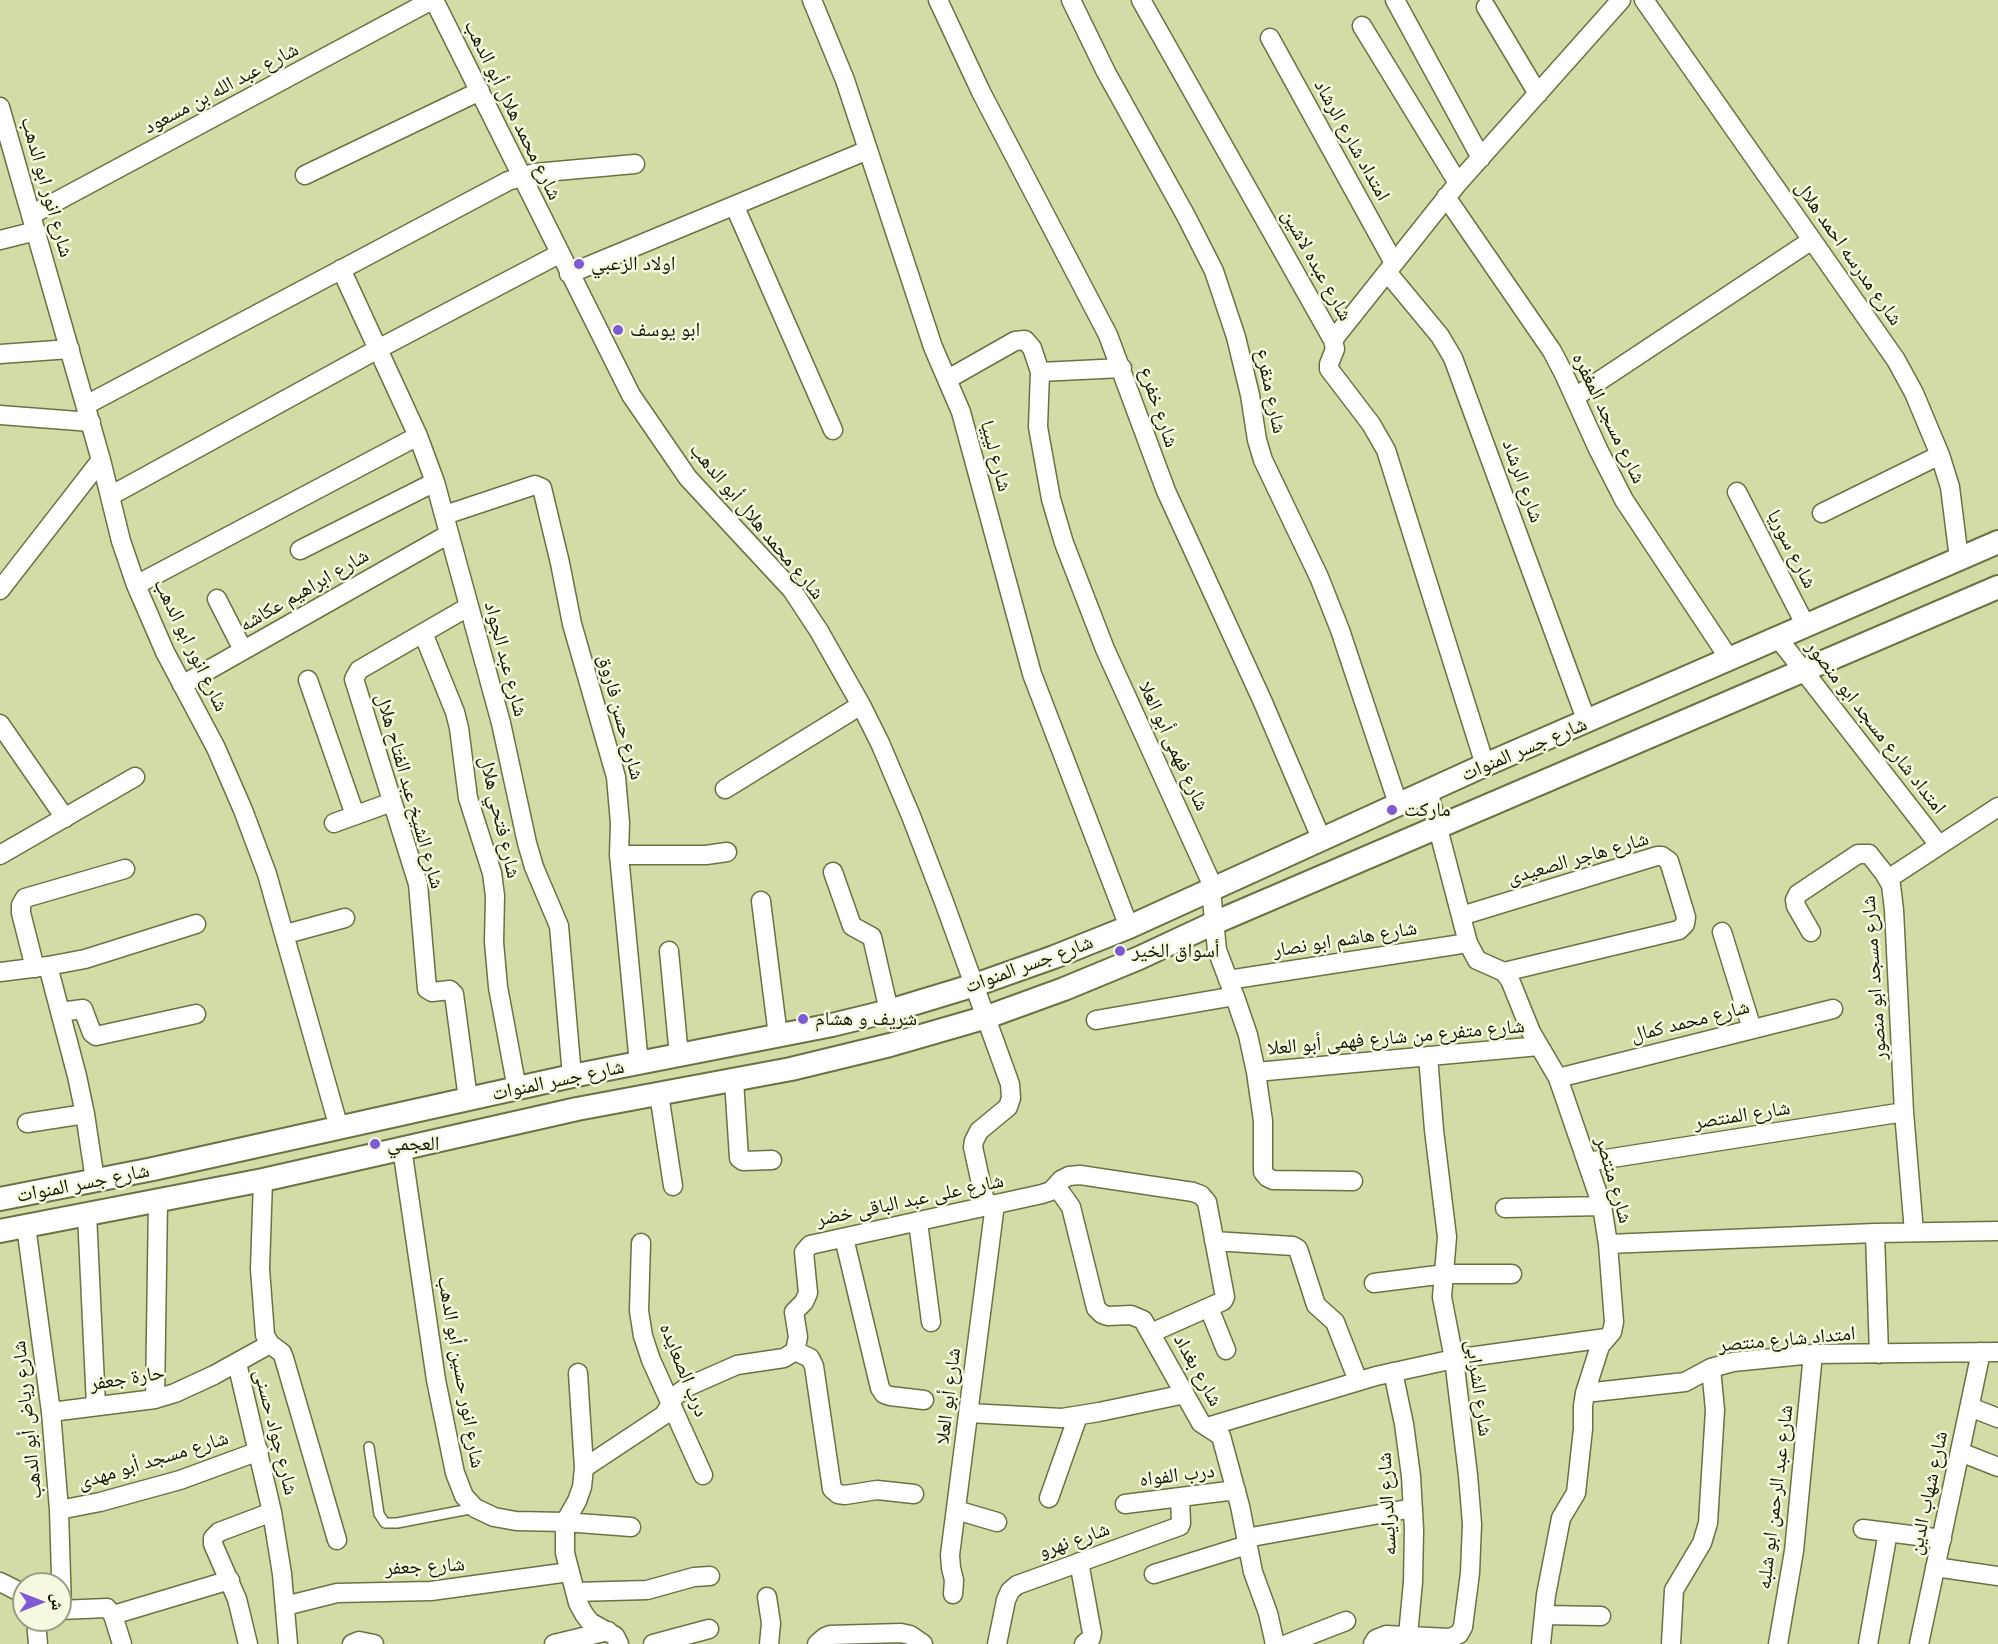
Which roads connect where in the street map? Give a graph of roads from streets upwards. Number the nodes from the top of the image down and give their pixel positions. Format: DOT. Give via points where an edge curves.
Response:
graph roads {
  1 [pos="433,0"];
  2 [pos="812,0"];
  3 [pos="938,0"];
  4 [pos="1071,0"];
  5 [pos="1141,0"];
  6 [pos="1395,0"];
  7 [pos="1622,0"];
  8 [pos="1644,0"];
  9 [pos="1486,6"];
  10 [pos="1362,26"];
  11 [pos="1270,38"];
  12 [pos="480,91"];
  13 [pos="1538,94"];
  14 [pos="2,117"];
  15 [pos="868,150"];
  16 [pos="1481,158"];
  17 [pos="635,164"];
  18 [pos="305,176"];
  19 [pos="521,176"];
  20 [pos="1458,183"];
  21 [pos="1446,198"];
  22 [pos="735,207"];
  23 [pos="34,223"];
  24 [pos="0,240"];
  25 [pos="1812,240"];
  26 [pos="559,254"];
  27 [pos="1390,267"];
  28 [pos="341,269"];
  29 [pos="569,274"];
  30 [pos="1333,340"];
  31 [pos="70,349"];
  32 [pos="378,349"];
  33 [pos="0,354"];
  34 [pos="1122,368"];
  35 [pos="1040,372"];
  36 [pos="948,379"];
  37 [pos="1575,397"];
  38 [pos="86,405"];
  39 [pos="0,415"];
  40 [pos="91,422"];
  41 [pos="833,430"];
  42 [pos="418,436"];
  43 [pos="1940,454"];
  44 [pos="101,460"];
  45 [pos="435,482"];
  46 [pos="1737,492"];
  47 [pos="110,496"];
  48 [pos="1822,513"];
  49 [pos="445,515"];
  50 [pos="449,534"];
  51 [pos="1998,542"];
  52 [pos="300,550"];
  53 [pos="1959,559"];
  54 [pos="136,585"];
  55 [pos="1998,587"];
  56 [pos="0,590"];
  57 [pos="217,598"];
  58 [pos="468,607"];
  59 [pos="1806,626"];
  60 [pos="423,633"];
  61 [pos="1778,638"];
  62 [pos="243,650"];
  63 [pos="1730,660"];
  64 [pos="1805,671"];
  65 [pos="308,680"];
  66 [pos="182,685"];
  67 [pos="861,705"];
  68 [pos="1587,722"];
  69 [pos="0,724"];
  70 [pos="1485,765"];
  71 [pos="135,777"];
  72 [pos="725,789"];
  73 [pos="1428,790"];
  74 [pos="392,802"];
  75 [pos="1398,804"];
  76 [pos="1995,814"];
  77 [pos="356,815"];
  78 [pos="64,818"];
  79 [pos="334,823"];
  80 [pos="1438,829"];
  81 [pos="1321,838"];
  82 [pos="1939,844"];
  83 [pos="727,852"];
  84 [pos="0,854"];
  85 [pos="619,855"];
  86 [pos="125,869"];
  87 [pos="833,872"];
  88 [pos="1888,879"];
  89 [pos="1212,888"];
  90 [pos="761,901"];
  91 [pos="1461,916"];
  92 [pos="345,918"];
  93 [pos="1214,923"];
  94 [pos="196,924"];
  95 [pos="1129,927"];
  96 [pos="1722,932"];
  97 [pos="1811,932"];
  98 [pos="286,934"];
  99 [pos="1468,943"];
  100 [pos="669,951"];
  101 [pos="41,967"];
  102 [pos="0,972"];
  103 [pos="1504,972"];
  104 [pos="975,985"];
  105 [pos="1232,988"];
  106 [pos="1833,1009"];
  107 [pos="889,1011"];
  108 [pos="60,1012"];
  109 [pos="196,1014"];
  110 [pos="987,1017"];
  111 [pos="1096,1020"];
  112 [pos="1752,1029"];
  113 [pos="777,1036"];
  114 [pos="1539,1046"];
  115 [pos="679,1056"];
  116 [pos="1428,1056"];
  117 [pos="639,1064"];
  118 [pos="1256,1072"];
  119 [pos="572,1076"];
  120 [pos="1558,1078"];
  121 [pos="735,1080"];
  122 [pos="517,1089"];
  123 [pos="659,1094"];
  124 [pos="468,1099"];
  125 [pos="1904,1112"];
  126 [pos="85,1114"];
  127 [pos="27,1123"];
  128 [pos="339,1128"];
  129 [pos="402,1148"];
  130 [pos="772,1160"];
  131 [pos="1587,1162"];
  132 [pos="95,1180"];
  133 [pos="263,1180"];
  134 [pos="1353,1181"];
  135 [pos="673,1186"];
  136 [pos="1056,1186"];
  137 [pos="0,1199"];
  138 [pos="158,1201"];
  139 [pos="991,1205"];
  140 [pos="1602,1206"];
  141 [pos="1505,1208"];
  142 [pos="87,1214"];
  143 [pos="918,1222"];
  144 [pos="26,1226"];
  145 [pos="0,1231"];
  146 [pos="1998,1231"];
  147 [pos="1914,1232"];
  148 [pos="1875,1233"];
  149 [pos="844,1238"];
  150 [pos="1214,1240"];
  151 [pos="641,1243"];
  152 [pos="1608,1244"];
  153 [pos="1445,1274"];
  154 [pos="1512,1274"];
  155 [pos="1374,1283"];
  156 [pos="1209,1308"];
  157 [pos="931,1322"];
  158 [pos="1151,1333"];
  159 [pos="1606,1338"];
  160 [pos="270,1344"];
  161 [pos="1226,1350"];
  162 [pos="795,1351"];
  163 [pos="1990,1352"];
  164 [pos="1814,1354"];
  165 [pos="1879,1354"];
  166 [pos="1454,1359"];
  167 [pos="237,1363"];
  168 [pos="1711,1368"];
  169 [pos="1393,1372"];
  170 [pos="578,1373"];
  171 [pos="1358,1381"];
  172 [pos="1585,1393"];
  173 [pos="1185,1394"];
  174 [pos="155,1399"];
  175 [pos="924,1400"];
  176 [pos="672,1404"];
  177 [pos="96,1406"];
  178 [pos="1970,1407"];
  179 [pos="51,1412"];
  180 [pos="969,1413"];
  181 [pos="1078,1416"];
  182 [pos="1998,1418"];
  183 [pos="1207,1427"];
  184 [pos="259,1451"];
  185 [pos="1960,1452"];
  186 [pos="1998,1467"];
  187 [pos="584,1468"];
  188 [pos="703,1475"];
  189 [pos="1236,1490"];
  190 [pos="914,1494"];
  191 [pos="1049,1498"];
  192 [pos="1180,1498"];
  193 [pos="1125,1504"];
  194 [pos="1413,1508"];
  195 [pos="59,1510"];
  196 [pos="956,1510"];
  197 [pos="273,1512"];
  198 [pos="565,1522"];
  199 [pos="997,1522"];
  200 [pos="631,1527"];
  201 [pos="1863,1529"];
  202 [pos="1888,1532"];
  203 [pos="1941,1539"];
  204 [pos="337,1540"];
  205 [pos="1247,1541"];
  206 [pos="1079,1562"];
  207 [pos="1935,1567"];
  208 [pos="60,1572"];
  209 [pos="569,1572"];
  210 [pos="1154,1574"];
  211 [pos="710,1576"];
  212 [pos="1998,1576"];
  213 [pos="230,1580"];
  214 [pos="575,1593"];
  215 [pos="953,1594"];
  216 [pos="767,1597"];
  217 [pos="285,1606"];
  218 [pos="72,1610"];
  219 [pos="113,1614"];
  220 [pos="1544,1615"];
  221 [pos="1601,1616"];
  222 [pos="1346,1621"];
  223 [pos="709,1629"];
  224 [pos="1408,1635"];
  225 [pos="614,1637"];
  226 [pos="122,1644"];
  227 [pos="248,1644"];
  228 [pos="288,1644"];
  229 [pos="352,1644"];
  230 [pos="374,1644"];
  231 [pos="554,1644"];
  232 [pos="653,1644"];
  233 [pos="769,1644"];
  234 [pos="817,1644"];
  235 [pos="923,1644"];
  236 [pos="997,1644"];
  237 [pos="1084,1644"];
  238 [pos="1275,1644"];
  239 [pos="1287,1644"];
  240 [pos="1373,1644"];
  241 [pos="1541,1644"];
  242 [pos="1671,1644"];
  243 [pos="1778,1644"];
  244 [pos="1868,1644"];
  245 [pos="1919,1644"];
  1 -- 12 [label="street, شارع محمد هلال أبو الدهب"];
  1 -- 23 [label="street, شارع عبد الله بن مسعود"];
  2 -- 15 [label="street, شارع ليبيا"];
  3 -- 34 [label="street, شارع خفرع"];
  4 -- 75 [label="street, شارع منقرع" via="1214,271 1236,337 1263,460 1340,630"];
  5 -- 30 [label="street, شارع عبده لاشين"];
  6 -- 16 [label="street"];
  7 -- 13 [label="street"];
  8 -- 25 [label="street, شارع مدرسه احمد هلال"];
  9 -- 13 [label="street"];
  10 -- 20 [label="street"];
  11 -- 27 [label="street, امتداد شارع الرشاد"];
  12 -- 18 [label="street"];
  12 -- 19 [label="street, شارع محمد هلال أبو الدهب"];
  13 -- 16 [label="street"];
  14 -- 23 [label="street, شارع انور ابو الدهب"];
  15 -- 22 [label="street"];
  15 -- 36 [label="street, شارع ليبيا" via="933,347"];
  16 -- 20 [label="street"];
  17 -- 19 [label="street"];
  19 -- 26 [label="street, شارع محمد هلال أبو الدهب"];
  19 -- 28 [label="street"];
  20 -- 21 [label="street"];
  21 -- 27 [label="street"];
  21 -- 37 [label="street, شارع مسجد المغفره" via="1538,329"];
  22 -- 29 [label="street"];
  22 -- 41 [label="street"];
  23 -- 24 [label="street, شارع عبد الله بن مسعود"];
  23 -- 31 [label="street, شارع انور ابو الدهب"];
  25 -- 37 [label="street"];
  25 -- 43 [label="street, شارع مدرسه احمد هلال" via="1896,360"];
  26 -- 29 [label="street, شارع محمد هلال أبو الدهب"];
  26 -- 32 [label="street"];
  27 -- 30 [label="street"];
  27 -- 68 [label="street, شارع الرشاد" via="1453,358"];
  28 -- 32 [label="street, شارع عبد الجواد"];
  28 -- 38 [label="street"];
  29 -- 67 [label="street, شارع محمد هلال أبو الدهب" via="631,395 675,461 792,591"];
  30 -- 70 [label="street, شارع عبده لاشين" via="1335,349 1329,369 1386,450"];
  31 -- 33 [label="street"];
  31 -- 38 [label="street, شارع انور ابو الدهب"];
  32 -- 42 [label="street, شارع عبد الجواد"];
  32 -- 47 [label="street"];
  34 -- 35 [label="street"];
  34 -- 81 [label="street, شارع خفرع" via="1166,491"];
  35 -- 36 [label="street, شارع فهمى أبو العلا" via="1032,348 1022,339"];
  35 -- 89 [label="street, شارع فهمى أبو العلا" via="1038,428 1051,500 1064,543 1105,649"];
  36 -- 95 [label="street, شارع ليبيا" via="971,446 1032,674"];
  37 -- 63 [label="street, شارع مسجد المغفره" via="1624,500"];
  38 -- 40 [label="street, شارع انور ابو الدهب"];
  39 -- 40 [label="street"];
  40 -- 44 [label="street, شارع انور ابو الدهب"];
  42 -- 45 [label="street, شارع عبد الجواد"];
  42 -- 54 [label="street"];
  43 -- 48 [label="street"];
  43 -- 53 [label="street, شارع مدرسه احمد هلال" via="1950,487"];
  44 -- 47 [label="street, شارع انور ابو الدهب"];
  44 -- 56 [label="street"];
  45 -- 49 [label="street, شارع عبد الجواد"];
  45 -- 52 [label="street"];
  46 -- 59 [label="street, شارع سوريا"];
  47 -- 54 [label="street, شارع انور ابو الدهب"];
  49 -- 50 [label="street, شارع عبد الجواد"];
  49 -- 85 [label="street, شارع حسن فاروق" via="535,485 542,488 572,624 616,777"];
  50 -- 58 [label="street, شارع عبد الجواد"];
  50 -- 62 [label="street, شارع ابراهيم عكاشه"];
  51 -- 53 [label="street, شارع جسر المنوات"];
  53 -- 59 [label="street, شارع جسر المنوات"];
  54 -- 66 [label="street, شارع انور ابو الدهب"];
  55 -- 64 [label="street, شارع جسر المنوات"];
  57 -- 62 [label="street"];
  58 -- 60 [label="street, شارع الشيخ عبد الفتاح هلال"];
  58 -- 119 [label="street, شارع عبد الجواد" via="501,723 526,843 559,926"];
  59 -- 61 [label="street, شارع جسر المنوات"];
  60 -- 74 [label="street, شارع الشيخ عبد الفتاح هلال" via="359,670 354,679"];
  60 -- 122 [label="street, شارع فتحي هلال" via="455,712 468,798 492,873 498,987"];
  61 -- 63 [label="street, شارع جسر المنوات"];
  61 -- 64 [label="street, امتداد شارع مسجد ابو منصور"];
  62 -- 66 [label="street, شارع ابراهيم عكاشه"];
  63 -- 68 [label="street, شارع جسر المنوات"];
  64 -- 80 [label="street, شارع جسر المنوات"];
  64 -- 82 [label="street, امتداد شارع مسجد ابو منصور"];
  65 -- 77 [label="street"];
  66 -- 98 [label="street, شارع انور ابو الدهب" via="243,810"];
  67 -- 72 [label="street"];
  67 -- 104 [label="street, شارع محمد هلال أبو الدهب" via="911,816"];
  68 -- 70 [label="street, شارع جسر المنوات"];
  69 -- 78 [label="street"];
  70 -- 73 [label="street, شارع جسر المنوات"];
  71 -- 78 [label="street"];
  73 -- 75 [label="street, شارع جسر المنوات"];
  73 -- 80 [label="street"];
  74 -- 77 [label="street"];
  74 -- 124 [label="street, شارع الشيخ عبد الفتاح هلال" via="418,884 426,987 430,992 453,992"];
  75 -- 81 [label="street, شارع جسر المنوات"];
  76 -- 82 [label="street"];
  77 -- 79 [label="street"];
  78 -- 84 [label="street"];
  80 -- 91 [label="street"];
  80 -- 93 [label="street, شارع جسر المنوات"];
  81 -- 89 [label="street, شارع جسر المنوات"];
  82 -- 88 [label="street"];
  83 -- 85 [label="street"];
  85 -- 117 [label="street, شارع حسن فاروق"];
  86 -- 101 [label="street" via="25,898 21,913"];
  87 -- 107 [label="street" via="852,926 872,937"];
  88 -- 97 [label="street, شارع مسجد ابو منصور" via="1872,856 1862,853 1800,892 1796,906"];
  88 -- 125 [label="street, شارع مسجد ابو منصور" via="1894,910"];
  89 -- 93 [label="street, شارع فهمى أبو العلا"];
  89 -- 95 [label="street, شارع جسر المنوات"];
  90 -- 113 [label="street"];
  91 -- 99 [label="street"];
  91 -- 103 [label="street, شارع هاجر الصعيدى" via="1657,856 1669,861 1686,916 1679,930"];
  92 -- 98 [label="street"];
  93 -- 105 [label="street, شارع فهمى أبو العلا" via="1217,950"];
  93 -- 110 [label="street, شارع جسر المنوات" via="1075,985"];
  94 -- 101 [label="street" via="85,958"];
  95 -- 104 [label="street, شارع جسر المنوات"];
  96 -- 112 [label="street"];
  98 -- 128 [label="street, شارع انور ابو الدهب"];
  99 -- 103 [label="street" via="1478,960"];
  99 -- 105 [label="street, شارع هاشم ابو نصار"];
  100 -- 115 [label="street"];
  101 -- 102 [label="street"];
  101 -- 108 [label="street"];
  103 -- 114 [label="street, شارع منتصر"];
  104 -- 107 [label="street, شارع جسر المنوات"];
  104 -- 110 [label="street, شارع محمد هلال أبو الدهب"];
  105 -- 111 [label="street, شارع هاشم ابو نصار"];
  105 -- 118 [label="street, شارع فهمى أبو العلا"];
  106 -- 112 [label="street, شارع محمد كمال"];
  107 -- 113 [label="street, شارع جسر المنوات"];
  108 -- 109 [label="street" via="83,1009 96,1036"];
  108 -- 126 [label="street"];
  110 -- 121 [label="street, شارع جسر المنوات" via="870,1050"];
  110 -- 139 [label="street" via="1010,1084 1011,1098 1008,1107 979,1131 974,1141"];
  112 -- 120 [label="street, شارع محمد كمال"];
  113 -- 115 [label="street, شارع جسر المنوات"];
  114 -- 116 [label="street, شارع متفرع من شارع فهمى أبو العلا"];
  114 -- 120 [label="street, شارع منتصر"];
  115 -- 117 [label="street, شارع جسر المنوات"];
  116 -- 118 [label="street, شارع متفرع من شارع فهمى أبو العلا"];
  116 -- 153 [label="street, شارع الشرابى" via="1447,1237"];
  117 -- 119 [label="street, شارع جسر المنوات"];
  118 -- 134 [label="street, شارع فهمى أبو العلا" via="1263,1121 1263,1172 1267,1178"];
  119 -- 122 [label="street, شارع جسر المنوات"];
  120 -- 131 [label="street, شارع منتصر"];
  121 -- 123 [label="street, شارع جسر المنوات"];
  121 -- 130 [label="street" via="739,1158"];
  122 -- 124 [label="street, شارع جسر المنوات"];
  123 -- 129 [label="street, شارع جسر المنوات"];
  123 -- 135 [label="street"];
  124 -- 128 [label="street, شارع جسر المنوات"];
  125 -- 131 [label="street, شارع المنتصر"];
  125 -- 147 [label="street, شارع مسجد ابو منصور"];
  126 -- 127 [label="street"];
  126 -- 132 [label="street"];
  128 -- 132 [label="street, شارع جسر المنوات"];
  129 -- 133 [label="street, شارع جسر المنوات"];
  129 -- 198 [label="street, شارع انور حسين أبو الدهب" via="436,1380 455,1473 464,1496 475,1508 494,1517"];
  131 -- 140 [label="street, شارع منتصر"];
  132 -- 137 [label="street, شارع جسر المنوات"];
  133 -- 138 [label="street, شارع جسر المنوات"];
  133 -- 160 [label="street" via="261,1296 265,1335"];
  136 -- 139 [label="street, شارع على عبد الباقى خضر" via="1042,1194"];
  136 -- 150 [label="street, شارع على عبد الباقى خضر" via="1069,1176 1080,1175 1197,1193 1207,1202"];
  136 -- 158 [label="street, شارع بغداد" via="1071,1207 1096,1308 1108,1316 1137,1316"];
  138 -- 142 [label="street, شارع جسر المنوات"];
  138 -- 174 [label="street"];
  139 -- 143 [label="street, شارع على عبد الباقى خضر"];
  139 -- 180 [label="street, شارع أبو العلا"];
  140 -- 141 [label="street"];
  140 -- 152 [label="street, شارع منتصر"];
  142 -- 144 [label="street, شارع جسر المنوات"];
  142 -- 177 [label="street"];
  143 -- 149 [label="street, شارع على عبد الباقى خضر"];
  143 -- 157 [label="street"];
  144 -- 145 [label="street, شارع جسر المنوات"];
  144 -- 179 [label="street, شارع رياض أبو الدهب"];
  146 -- 147 [label="street"];
  147 -- 148 [label="street"];
  148 -- 152 [label="street"];
  148 -- 165 [label="street"];
  149 -- 162 [label="street, شارع على عبد الباقى خضر" via="806,1249 808,1293 794,1312 798,1337"];
  149 -- 175 [label="street" via="880,1388 890,1396"];
  150 -- 156 [label="street, شارع على عبد الباقى خضر" via="1225,1297"];
  150 -- 171 [label="street" via="1293,1246 1298,1250 1316,1305 1335,1322"];
  151 -- 176 [label="street, درب الصعايده" via="639,1311 643,1336"];
  152 -- 159 [label="street, شارع منتصر" via="1614,1322"];
  153 -- 154 [label="street"];
  153 -- 155 [label="street"];
  153 -- 166 [label="street, شارع الشرابى" via="1442,1297"];
  156 -- 158 [label="street"];
  156 -- 161 [label="street"];
  158 -- 173 [label="street, شارع بغداد"];
  159 -- 166 [label="street"];
  159 -- 172 [label="street, شارع منتصر"];
  160 -- 167 [label="street, حارة جعفر"];
  160 -- 204 [label="street" via="284,1358"];
  162 -- 176 [label="street" via="784,1358 737,1365 681,1391"];
  162 -- 190 [label="street" via="810,1358 814,1366 832,1489 845,1495 877,1490"];
  163 -- 165 [label="street, امتداد شارع منتصر"];
  163 -- 178 [label="street, شارع شهاب الدين"];
  164 -- 165 [label="street, امتداد شارع منتصر"];
  164 -- 168 [label="street, امتداد شارع منتصر" via="1732,1362"];
  164 -- 243 [label="street, شارع عبد الرحمن ابو شلبه" via="1798,1522"];
  166 -- 169 [label="street"];
  166 -- 224 [label="street, شارع الشرابى" via="1472,1524 1464,1627 1450,1638"];
  167 -- 174 [label="street, حارة جعفر" via="195,1385"];
  167 -- 184 [label="street, شارع جواد حسنى"];
  168 -- 172 [label="street, امتداد شارع منتصر" via="1685,1382"];
  168 -- 242 [label="street" via="1715,1410 1708,1523 1702,1543 1672,1596"];
  169 -- 171 [label="street"];
  169 -- 194 [label="street, شارع الدرايسه" via="1404,1424"];
  170 -- 187 [label="street"];
  171 -- 183 [label="street"];
  172 -- 220 [label="street, شارع منتصر" via="1576,1493 1561,1518"];
  173 -- 181 [label="street"];
  173 -- 183 [label="street, شارع بغداد"];
  174 -- 177 [label="street, حارة جعفر"];
  176 -- 187 [label="street" via="664,1415"];
  176 -- 188 [label="street, درب الصعايده"];
  177 -- 179 [label="street, حارة جعفر"];
  178 -- 182 [label="street"];
  178 -- 185 [label="street, شارع شهاب الدين"];
  179 -- 195 [label="street, شارع رياض أبو الدهب"];
  180 -- 181 [label="street"];
  180 -- 196 [label="street, شارع أبو العلا"];
  181 -- 191 [label="street"];
  183 -- 189 [label="street, شارع بغداد" via="1221,1436"];
  184 -- 195 [label="street, شارع مسجد أبو مهدى" via="160,1486"];
  184 -- 197 [label="street, شارع جواد حسنى"];
  185 -- 186 [label="street"];
  185 -- 203 [label="street, شارع شهاب الدين"];
  187 -- 198 [label="street" via="582,1487"];
  189 -- 192 [label="street, درب الفواه"];
  189 -- 205 [label="street, شارع بغداد"];
  192 -- 193 [label="street, درب الفواه"];
  192 -- 206 [label="street, شارع نهرو" via="1180,1526"];
  194 -- 205 [label="street"];
  194 -- 224 [label="street, شارع الدرايسه"];
  195 -- 208 [label="street, شارع رياض أبو الدهب"];
  196 -- 199 [label="street"];
  196 -- 215 [label="street, شارع أبو العلا" via="950,1560"];
  197 -- 213 [label="street, شارع جواد حسنى" via="214,1535 213,1544"];
  197 -- 217 [label="street, شارع جواد حسنى"];
  198 -- 200 [label="street"];
  198 -- 209 [label="street"];
  201 -- 202 [label="street"];
  202 -- 203 [label="street"];
  202 -- 244 [label="street"];
  203 -- 207 [label="street, شارع شهاب الدين"];
  205 -- 210 [label="street"];
  205 -- 238 [label="street, شارع بغداد"];
  206 -- 236 [label="street, شارع نهرو" via="1029,1579 1010,1591"];
  206 -- 237 [label="street" via="1092,1633"];
  207 -- 212 [label="street"];
  207 -- 245 [label="street, شارع شهاب الدين"];
  209 -- 214 [label="street"];
  209 -- 217 [label="street, شارع جعفر" via="431,1591 337,1593"];
  211 -- 214 [label="street" via="647,1590"];
  213 -- 219 [label="street"];
  213 -- 227 [label="street, شارع جواد حسنى"];
  214 -- 225 [label="street" via="590,1622"];
  216 -- 233 [label="street"];
  217 -- 228 [label="street, شارع جواد حسنى"];
  218 -- 219 [label="street" via="107,1608"];
  219 -- 226 [label="street"];
  220 -- 221 [label="street"];
  220 -- 241 [label="street, شارع منتصر"];
  222 -- 239 [label="street"];
  223 -- 232 [label="street"];
  224 -- 240 [label="street, شارع الشرابى" via="1386,1635"];
  225 -- 231 [label="street"];
  229 -- 230 [label="street"];
  234 -- 235 [label="street" via="830,1635 901,1633"];
}
